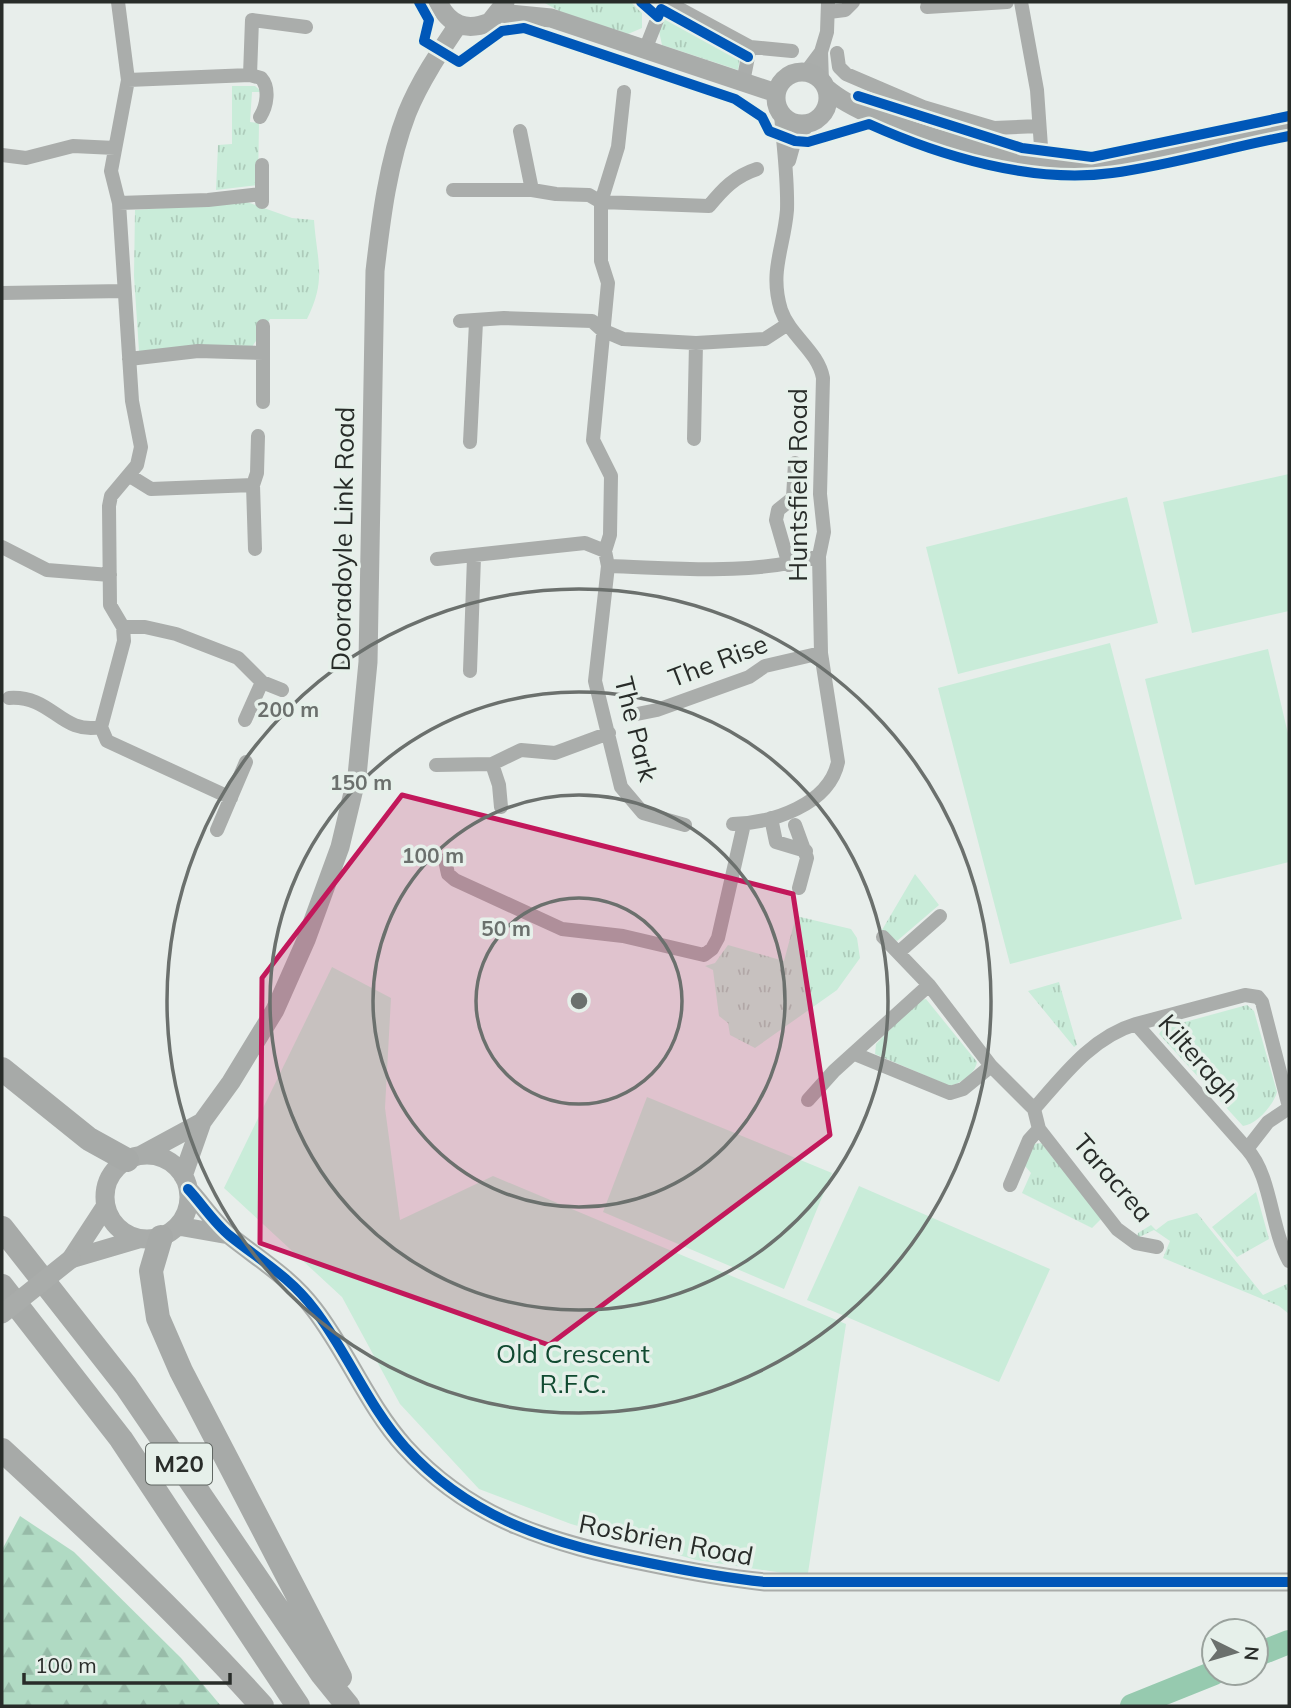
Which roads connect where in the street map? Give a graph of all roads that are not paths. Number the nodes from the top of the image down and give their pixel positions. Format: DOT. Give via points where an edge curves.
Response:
graph roads {
  1 [pos="118,2"];
  2 [pos="529,2"];
  3 [pos="641,2"];
  4 [pos="666,2"];
  5 [pos="853,2"];
  6 [pos="1007,2"];
  7 [pos="1021,2"];
  8 [pos="503,7"];
  9 [pos="829,7"];
  10 [pos="927,7"];
  11 [pos="447,14"];
  12 [pos="658,17"];
  13 [pos="551,18"];
  14 [pos="306,27"];
  15 [pos="750,47"];
  16 [pos="645,50"];
  17 [pos="792,51"];
  18 [pos="837,53"];
  19 [pos="250,75"];
  20 [pos="128,80"];
  21 [pos="818,81"];
  22 [pos="861,81"];
  23 [pos="743,82"];
  24 [pos="624,92"];
  25 [pos="776,93"];
  26 [pos="855,109"];
  27 [pos="781,113"];
  28 [pos="260,117"];
  29 [pos="815,120"];
  30 [pos="1289,125"];
  31 [pos="1040,126"];
  32 [pos="520,131"];
  33 [pos="115,148"];
  34 [pos="2,155"];
  35 [pos="1042,161"];
  36 [pos="262,165"];
  37 [pos="788,166"];
  38 [pos="757,170"];
  39 [pos="453,190"];
  40 [pos="532,190"];
  41 [pos="601,202"];
  42 [pos="119,203"];
  43 [pos="124,291"];
  44 [pos="2,293"];
  45 [pos="460,321"];
  46 [pos="476,322"];
  47 [pos="788,324"];
  48 [pos="263,326"];
  49 [pos="602,330"];
  50 [pos="696,342"];
  51 [pos="263,353"];
  52 [pos="129,359"];
  53 [pos="263,401"];
  54 [pos="258,436"];
  55 [pos="694,439"];
  56 [pos="470,442"];
  57 [pos="795,463"];
  58 [pos="130,476"];
  59 [pos="253,485"];
  60 [pos="2,547"];
  61 [pos="255,549"];
  62 [pos="819,556"];
  63 [pos="474,557"];
  64 [pos="437,559"];
  65 [pos="607,559"];
  66 [pos="789,565"];
  67 [pos="110,575"];
  68 [pos="123,627"];
  69 [pos="821,653"];
  70 [pos="470,671"];
  71 [pos="262,682"];
  72 [pos="282,690"];
  73 [pos="9,698"];
  74 [pos="632,715"];
  75 [pos="245,720"];
  76 [pos="101,726"];
  77 [pos="609,733"];
  78 [pos="247,762"];
  79 [pos="492,764"];
  80 [pos="436,765"];
  81 [pos="231,798"];
  82 [pos="501,807"];
  83 [pos="771,818"];
  84 [pos="685,825"];
  85 [pos="795,825"];
  86 [pos="217,830"];
  87 [pos="806,851"];
  88 [pos="445,860"];
  89 [pos="799,888"];
  90 [pos="940,916"];
  91 [pos="883,937"];
  92 [pos="899,952"];
  93 [pos="929,985"];
  94 [pos="1136,1024"];
  95 [pos="855,1054"];
  96 [pos="992,1066"];
  97 [pos="2,1069"];
  98 [pos="808,1100"];
  99 [pos="1289,1107"];
  100 [pos="1034,1109"];
  101 [pos="202,1122"];
  102 [pos="1039,1129"];
  103 [pos="1247,1149"];
  104 [pos="134,1158"];
  105 [pos="186,1182"];
  106 [pos="1010,1185"];
  107 [pos="105,1207"];
  108 [pos="2,1228"];
  109 [pos="159,1234"];
  110 [pos="229,1235"];
  111 [pos="1157,1247"];
  112 [pos="71,1259"];
  113 [pos="1289,1261"];
  114 [pos="2,1286"];
  115 [pos="2,1314"];
  116 [pos="2,1450"];
  117 [pos="1289,1582"];
  118 [pos="262,1706"];
  119 [pos="298,1706"];
  120 [pos="348,1706"];
  121 [pos="357,1706"];
  1 -- 20 [label="street"];
  2 -- 13 [label="main road"];
  3 -- 12 [label="street"];
  4 -- 12 [label="street"];
  4 -- 15 [label="street"];
  5 -- 9 [label="street" via="845,10"];
  6 -- 10 [label="street"];
  7 -- 31 [label="street"];
  8 -- 11 [label="main road" via="479,27"];
  8 -- 13 [label="main road"];
  9 -- 21 [label="street"];
  11 -- 101 [label="main road, Dooradoyle Link Road" via="435,57 407,114 375,271 368,662 356,776 340,847 275,1010"];
  12 -- 16 [label="street"];
  13 -- 16 [label="main road"];
  14 -- 19 [label="street" via="252,20"];
  15 -- 17 [label="street"];
  15 -- 23 [label="street"];
  16 -- 23 [label="main road"];
  18 -- 22 [label="street" via="839,67"];
  19 -- 20 [label="street"];
  19 -- 28 [label="street" via="261,78 266,87 265,110"];
  20 -- 33 [label="street"];
  21 -- 25 [label="main road" via="789,75"];
  21 -- 26 [label="main road"];
  21 -- 29 [label="main road" via="827,102"];
  22 -- 26 [label="street"];
  22 -- 31 [label="street" via="923,107 994,128"];
  23 -- 25 [label="main road"];
  24 -- 41 [label="street, The Park" via="618,147"];
  25 -- 27 [label="main road"];
  26 -- 29 [label="main road"];
  26 -- 35 [label="main road" via="957,143"];
  27 -- 29 [label="main road" via="796,123"];
  27 -- 37 [label="street, Huntsfield Road"];
  29 -- 37 [label="street, Huntsfield Road" via="794,143"];
  30 -- 35 [label="main road" via="1141,158 1090,165"];
  31 -- 35 [label="street"];
  32 -- 40 [label="street"];
  33 -- 34 [label="street" via="73,146 26,158"];
  33 -- 42 [label="street" via="111,177"];
  36 -- 42 [label="street" via="262,198"];
  37 -- 47 [label="street, Huntsfield Road" via="786,213 775,273"];
  38 -- 41 [label="street" via="726,186 709,206"];
  39 -- 40 [label="street"];
  40 -- 41 [label="street" via="589,195"];
  41 -- 49 [label="street, The Park" via="601,261 608,284"];
  42 -- 43 [label="street"];
  43 -- 44 [label="street"];
  43 -- 52 [label="street"];
  45 -- 46 [label="street"];
  46 -- 49 [label="street" via="504,318 592,321"];
  46 -- 56 [label="street"];
  47 -- 50 [label="street" via="765,339"];
  47 -- 62 [label="street, Huntsfield Road" via="821,367 824,378 820,494 824,532"];
  48 -- 51 [label="street"];
  49 -- 50 [label="street" via="623,339"];
  49 -- 65 [label="street, The Park" via="593,440 611,476"];
  50 -- 55 [label="street"];
  51 -- 52 [label="street" via="198,351"];
  51 -- 53 [label="street"];
  52 -- 58 [label="street" via="141,447"];
  54 -- 59 [label="street"];
  57 -- 66 [label="street" via="793,498 778,510 776,520"];
  58 -- 59 [label="street" via="151,489"];
  58 -- 67 [label="street" via="111,496"];
  59 -- 61 [label="street"];
  60 -- 67 [label="street" via="47,570"];
  62 -- 66 [label="street"];
  62 -- 69 [label="street, Huntsfield Road"];
  63 -- 64 [label="street"];
  63 -- 65 [label="street" via="585,543"];
  63 -- 70 [label="street"];
  65 -- 66 [label="street" via="754,569"];
  65 -- 77 [label="street, The Park" via="595,681"];
  67 -- 68 [label="street" via="112,612"];
  68 -- 71 [label="street" via="176,634 238,659"];
  68 -- 76 [label="street" via="120,663"];
  69 -- 74 [label="street, The Rise" via="765,666 749,677"];
  69 -- 83 [label="street, Huntsfield Road" via="837,740 836,771 805,804"];
  71 -- 72 [label="street"];
  71 -- 75 [label="street"];
  73 -- 76 [label="street" via="35,699 78,729"];
  76 -- 81 [label="street" via="107,741"];
  77 -- 79 [label="street" via="555,753 521,750"];
  77 -- 84 [label="street, The Park" via="621,787 634,805 643,813"];
  78 -- 81 [label="street"];
  79 -- 80 [label="street"];
  79 -- 82 [label="street"];
  81 -- 86 [label="street"];
  83 -- 87 [label="street" via="775,842"];
  83 -- 88 [label="street" via="738,824 718,938 704,955 623,936 562,929 455,880 448,874"];
  85 -- 87 [label="street"];
  87 -- 89 [label="street"];
  90 -- 92 [label="street"];
  91 -- 92 [label="street"];
  92 -- 93 [label="street"];
  93 -- 95 [label="street"];
  93 -- 96 [label="street"];
  94 -- 99 [label="street" via="1245,995 1258,997"];
  94 -- 100 [label="street, Kilteragh" via="1088,1051"];
  94 -- 103 [label="street, Kilteragh"];
  95 -- 96 [label="street" via="950,1093"];
  95 -- 98 [label="street"];
  96 -- 100 [label="street"];
  97 -- 104 [label="highway" via="89,1139"];
  99 -- 103 [label="street, Kilteragh" via="1268,1122"];
  100 -- 102 [label="street, Taracrea"];
  101 -- 104 [label="main road, Dooradoyle Link Road"];
  101 -- 105 [label="main road, Dooradoyle Link Road"];
  102 -- 106 [label="street, Taracrea" via="1029,1140"];
  102 -- 111 [label="street, Taracrea" via="1118,1229 1136,1243"];
  103 -- 113 [label="street" via="1264,1180 1275,1230"];
  104 -- 105 [label="main road" via="165,1159"];
  104 -- 107 [label="main road" via="108,1179"];
  105 -- 109 [label="main road" via="186,1215"];
  105 -- 110 [label="main road, Rosbrien Road"];
  107 -- 109 [label="main road" via="117,1228"];
  107 -- 112 [label="main road"];
  108 -- 120 [label="highway, M20" via="126,1386"];
  109 -- 110 [label="main road, Rosbrien Road"];
  109 -- 112 [label="main road"];
  109 -- 121 [label="highway, M20" via="151,1271 158,1318"];
  110 -- 117 [label="main road, Rosbrien Road" via="279,1272 315,1309 377,1410 432,1474 483,1510 538,1536 617,1557 765,1582"];
  112 -- 115 [label="main road, bridge"];
  114 -- 119 [label="highway, M20" via="121,1439"];
  116 -- 118 [label="highway" via="190,1627"];
}
